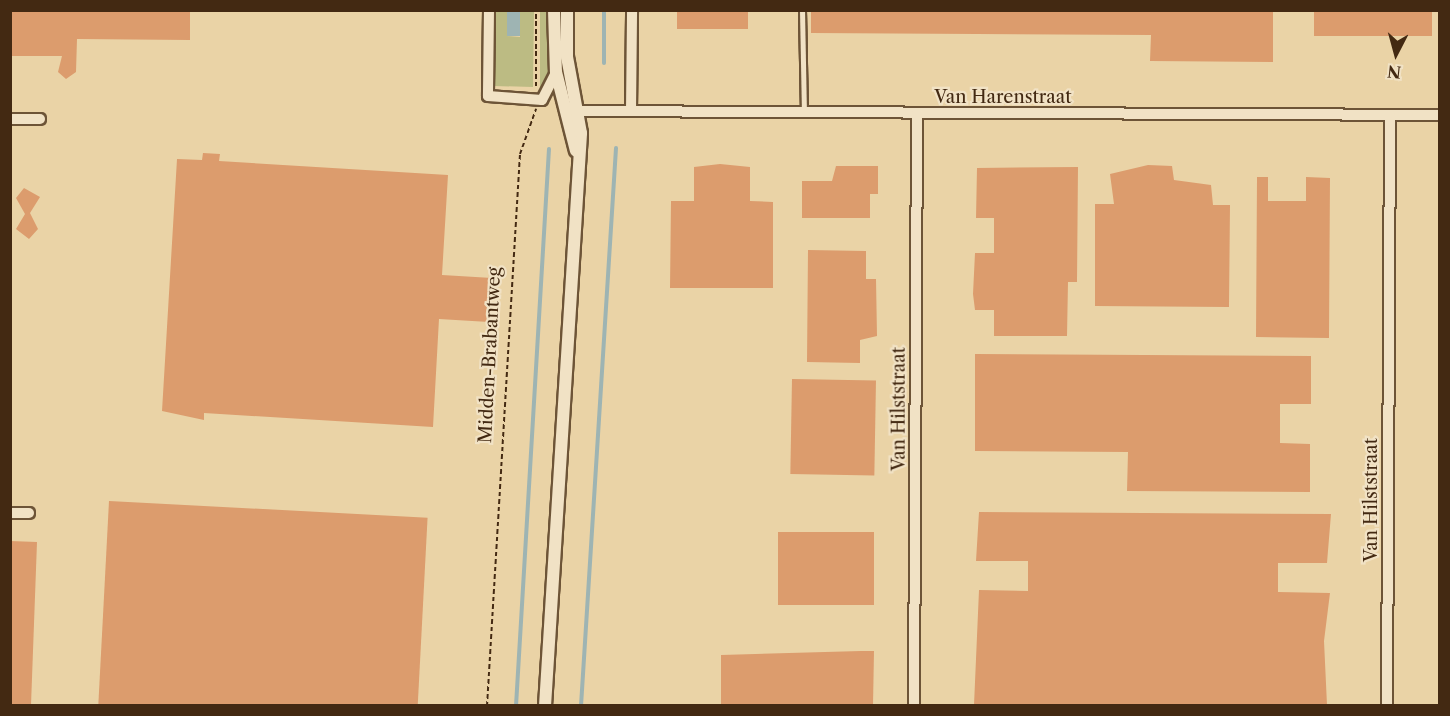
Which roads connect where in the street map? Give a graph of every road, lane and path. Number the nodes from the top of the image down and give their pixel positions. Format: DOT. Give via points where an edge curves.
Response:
graph roads {
  1 [pos="489,10"];
  2 [pos="536,10"];
  3 [pos="554,10"];
  4 [pos="567,10"];
  5 [pos="632,10"];
  6 [pos="802,10"];
  7 [pos="556,72"];
  8 [pos="536,102"];
  9 [pos="572,111"];
  10 [pos="632,111"];
  11 [pos="804,112"];
  12 [pos="917,113"];
  13 [pos="1440,115"];
  14 [pos="1390,116"];
  15 [pos="10,119"];
  16 [pos="40,119"];
  17 [pos="10,513"];
  18 [pos="28,513"];
  19 [pos="487,705"];
  20 [pos="545,705"];
  21 [pos="914,705"];
  22 [pos="1387,705"];
  1 -- 8 [label="street" via="488,96"];
  2 -- 8 [label="path, Midden-Brabantweg"];
  3 -- 7 [label="street"];
  4 -- 9 [label="street"];
  5 -- 10 [label="street"];
  6 -- 11 [label="lane"];
  7 -- 8 [label="street"];
  7 -- 9 [label="street"];
  8 -- 19 [label="path, Midden-Brabantweg" via="536,120 519,154"];
  9 -- 10 [label="street, Van Harenstraat"];
  9 -- 20 [label="street" via="577,156"];
  10 -- 11 [label="street, Van Harenstraat"];
  11 -- 12 [label="street, Van Harenstraat"];
  12 -- 14 [label="street, Van Harenstraat"];
  12 -- 21 [label="street, Van Hilststraat"];
  13 -- 14 [label="street, Van Harenstraat"];
  14 -- 22 [label="street, Van Hilststraat"];
  15 -- 16 [label="street"];
  17 -- 18 [label="street"];
}
